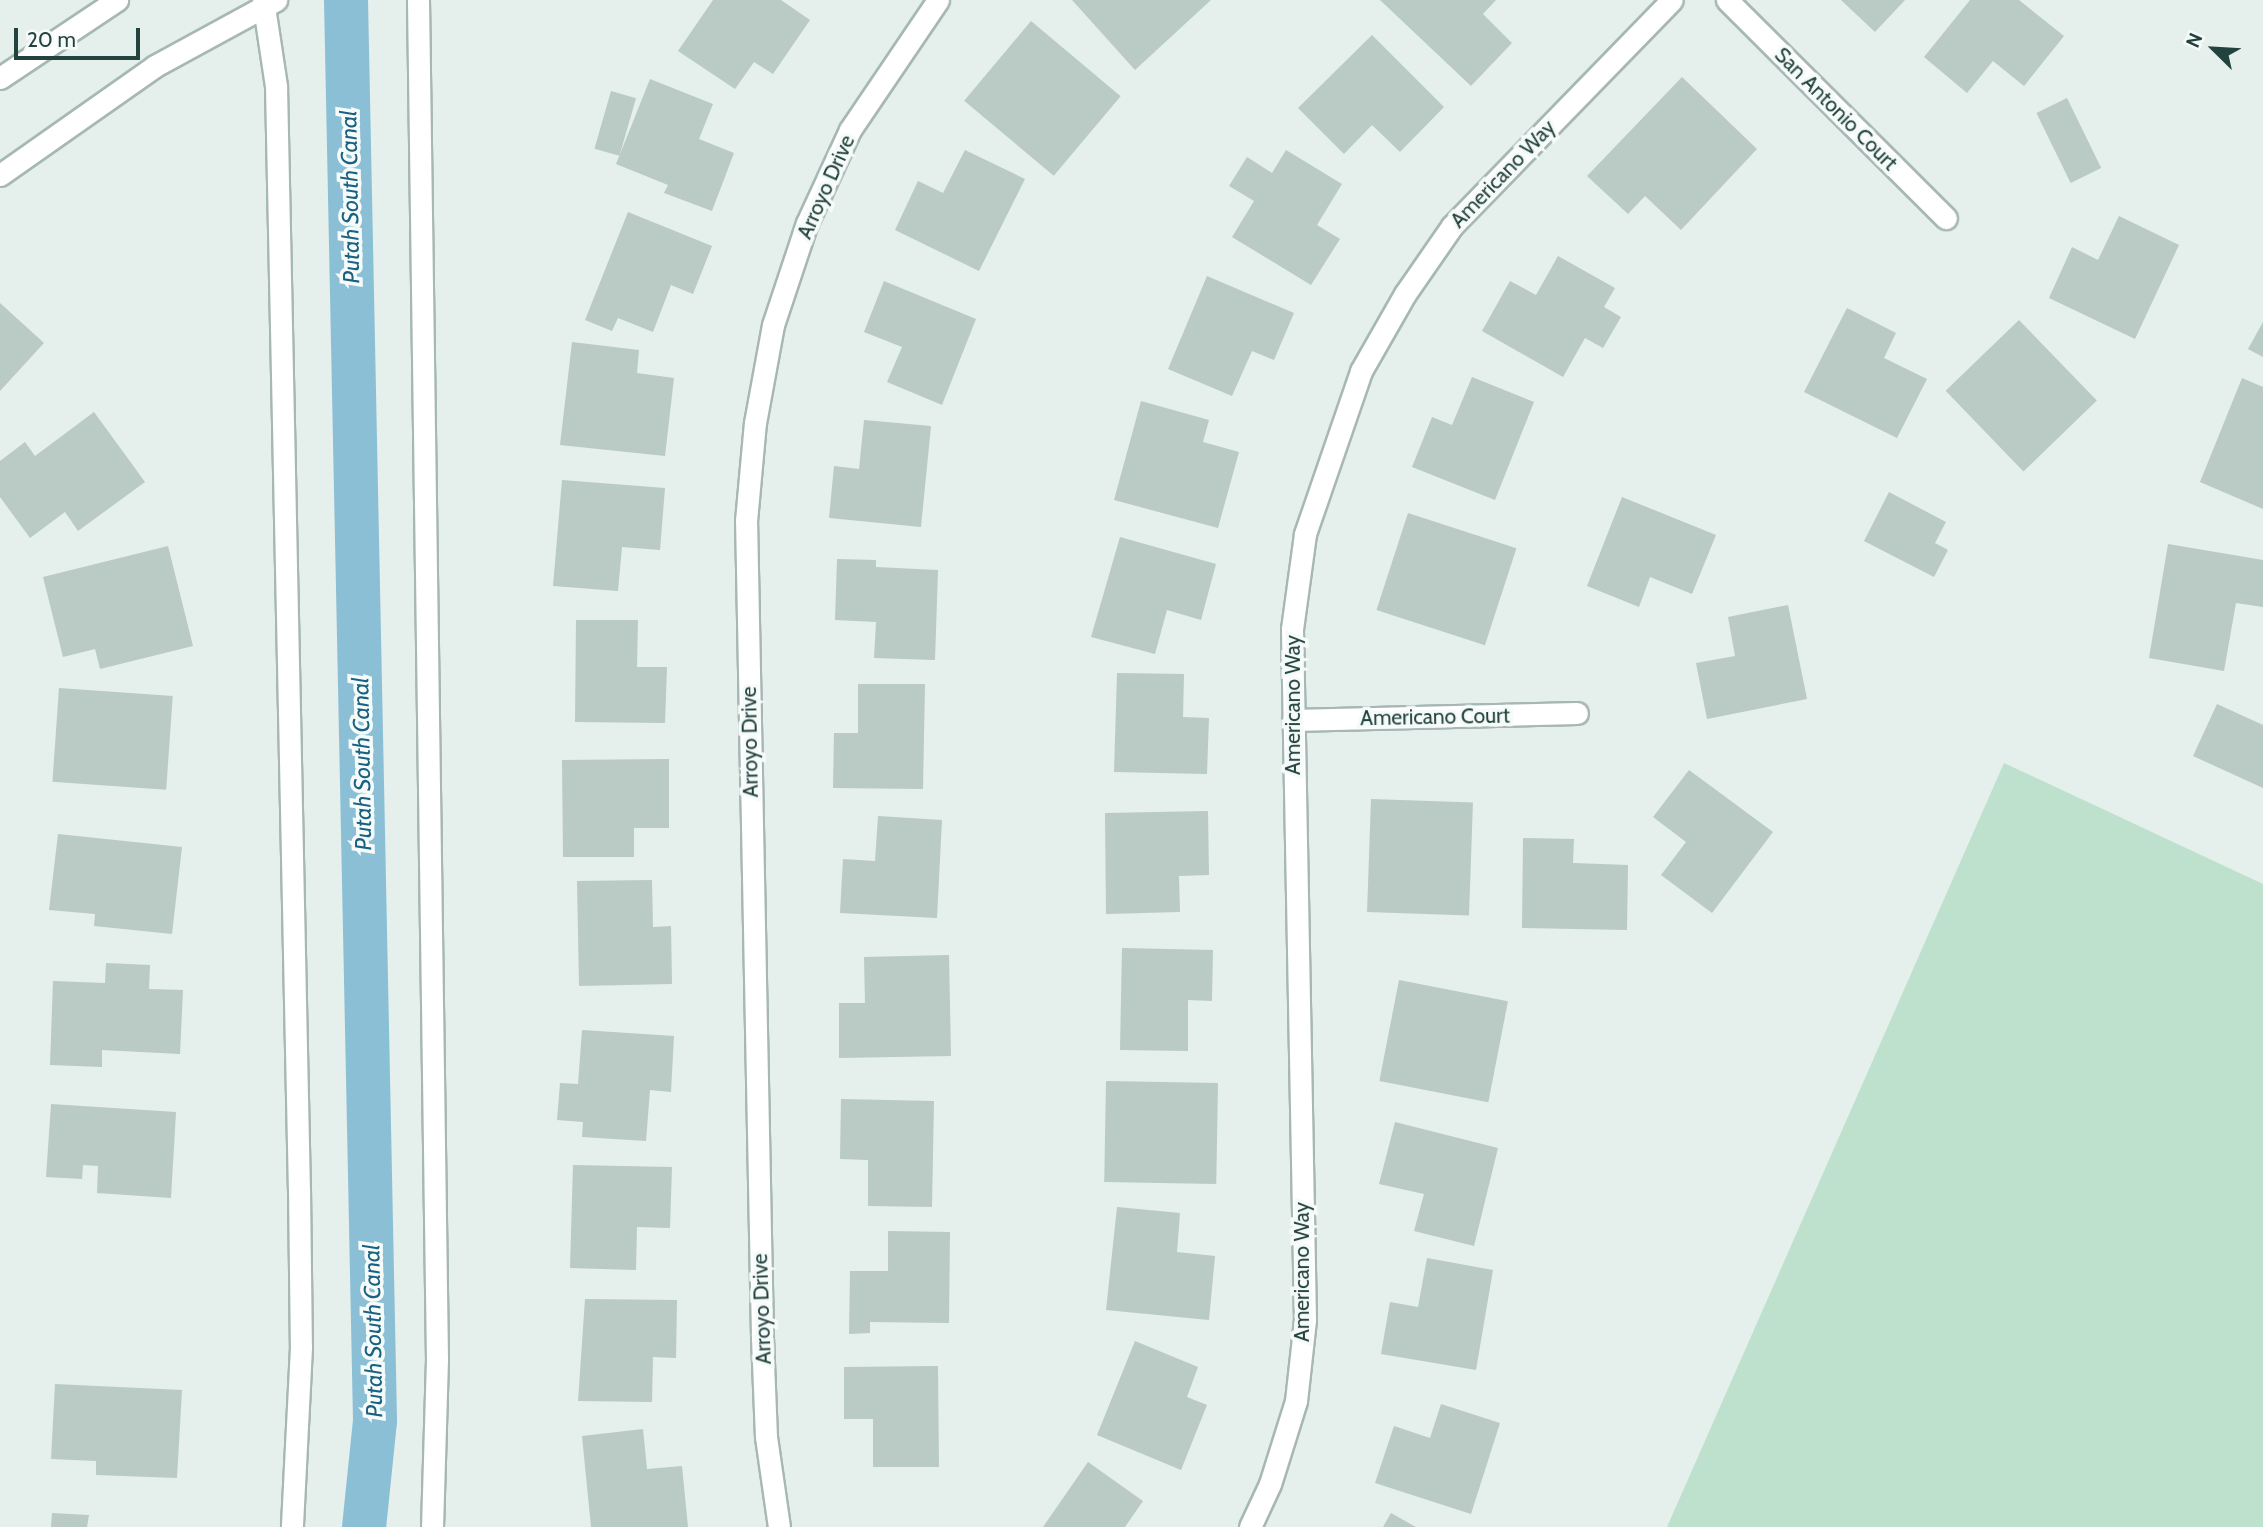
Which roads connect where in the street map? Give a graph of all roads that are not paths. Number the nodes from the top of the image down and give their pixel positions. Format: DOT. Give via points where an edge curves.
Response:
graph roads {
  1 [pos="117,0"];
  2 [pos="418,0"];
  3 [pos="938,0"];
  4 [pos="1672,0"];
  5 [pos="1727,0"];
  6 [pos="267,2"];
  7 [pos="0,78"];
  8 [pos="0,175"];
  9 [pos="1946,218"];
  10 [pos="1577,713"];
  11 [pos="1293,720"];
  12 [pos="292,1527"];
  13 [pos="432,1527"];
  14 [pos="779,1527"];
  15 [pos="1250,1527"];
  1 -- 7 [label="street"];
  2 -- 13 [label="street" via="437,1359"];
  3 -- 14 [label="street, Arroyo Drive" via="850,130 807,223 774,325 755,423 746,521 762,1336 766,1437"];
  4 -- 11 [label="street, Americano Way" via="1452,226 1405,294 1361,371 1306,534 1292,629"];
  5 -- 9 [label="street, San Antonio Court"];
  6 -- 8 [label="street" via="155,65"];
  6 -- 12 [label="street" via="276,86 299,1189 301,1347"];
  10 -- 11 [label="street, Americano Court"];
  11 -- 15 [label="street, Americano Way" via="1305,1320 1296,1402 1270,1484"];
}
